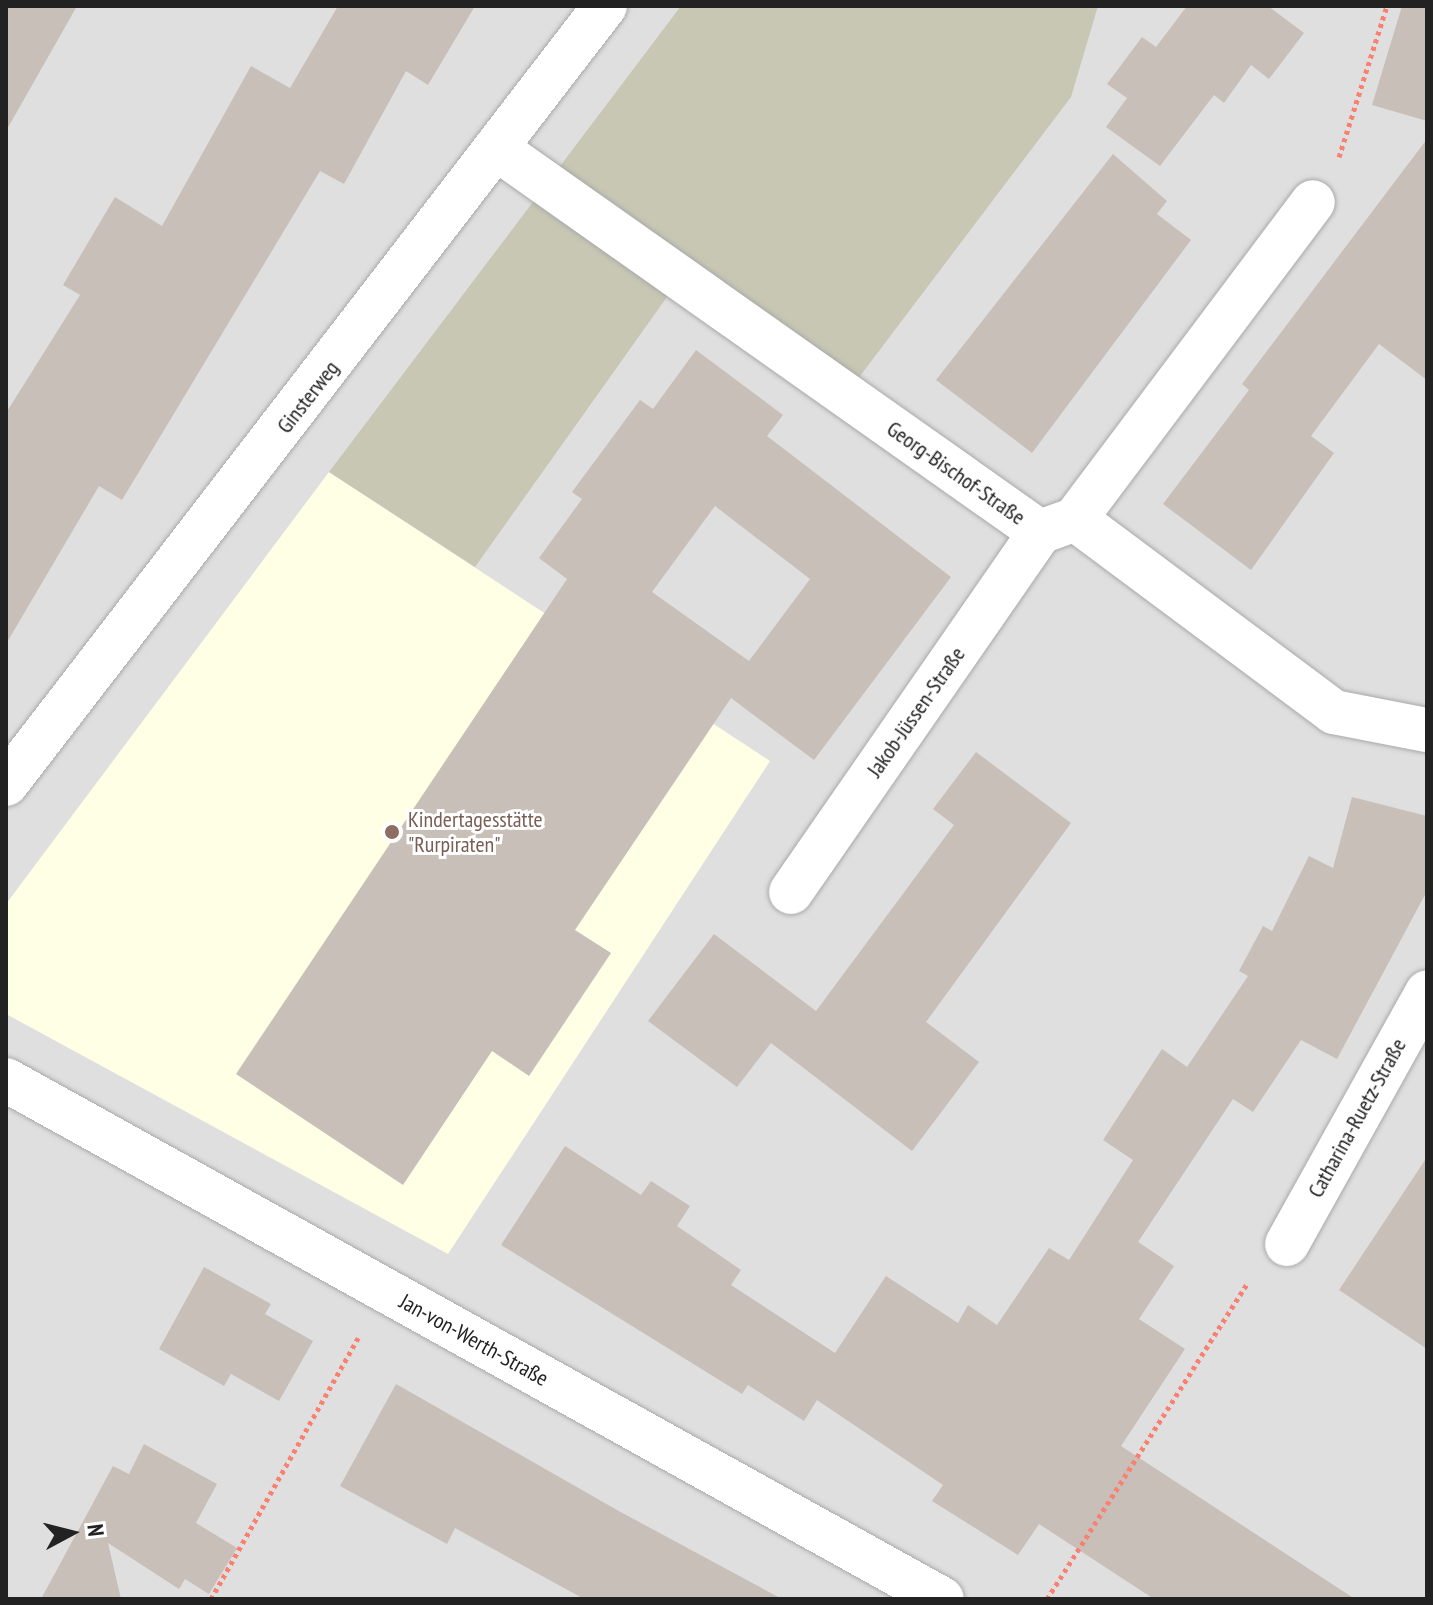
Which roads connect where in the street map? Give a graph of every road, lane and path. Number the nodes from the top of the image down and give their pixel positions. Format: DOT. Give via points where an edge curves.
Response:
graph roads {
  1 [pos="605,6"];
  2 [pos="1387,6"];
  3 [pos="500,151"];
  4 [pos="1313,202"];
  5 [pos="1058,526"];
  6 [pos="1427,730"];
  7 [pos="6,784"];
  8 [pos="791,892"];
  9 [pos="1427,992"];
  10 [pos="6,1080"];
  11 [pos="1287,1244"];
  12 [pos="385,1290"];
  13 [pos="211,1599"];
  14 [pos="942,1599"];
  15 [pos="1047,1599"];
  1 -- 3 [label="street, Ginsterweg"];
  2 -- 4 [label="path" via="1350,138"];
  3 -- 5 [label="street, Georg-Bischof-Straße"];
  3 -- 7 [label="street, Ginsterweg"];
  4 -- 5 [label="street, Jakob-Jüssen-Straße"];
  5 -- 6 [label="street, Georg-Bischof-Straße" via="1334,712"];
  5 -- 8 [label="street, Jakob-Jüssen-Straße"];
  9 -- 11 [label="street, Catharina-Ruetz-Straße"];
  10 -- 12 [label="street, Jan-von-Werth-Straße"];
  11 -- 15 [label="path" via="1250,1279"];
  12 -- 13 [label="path"];
  12 -- 14 [label="street, Jan-von-Werth-Straße"];
}
